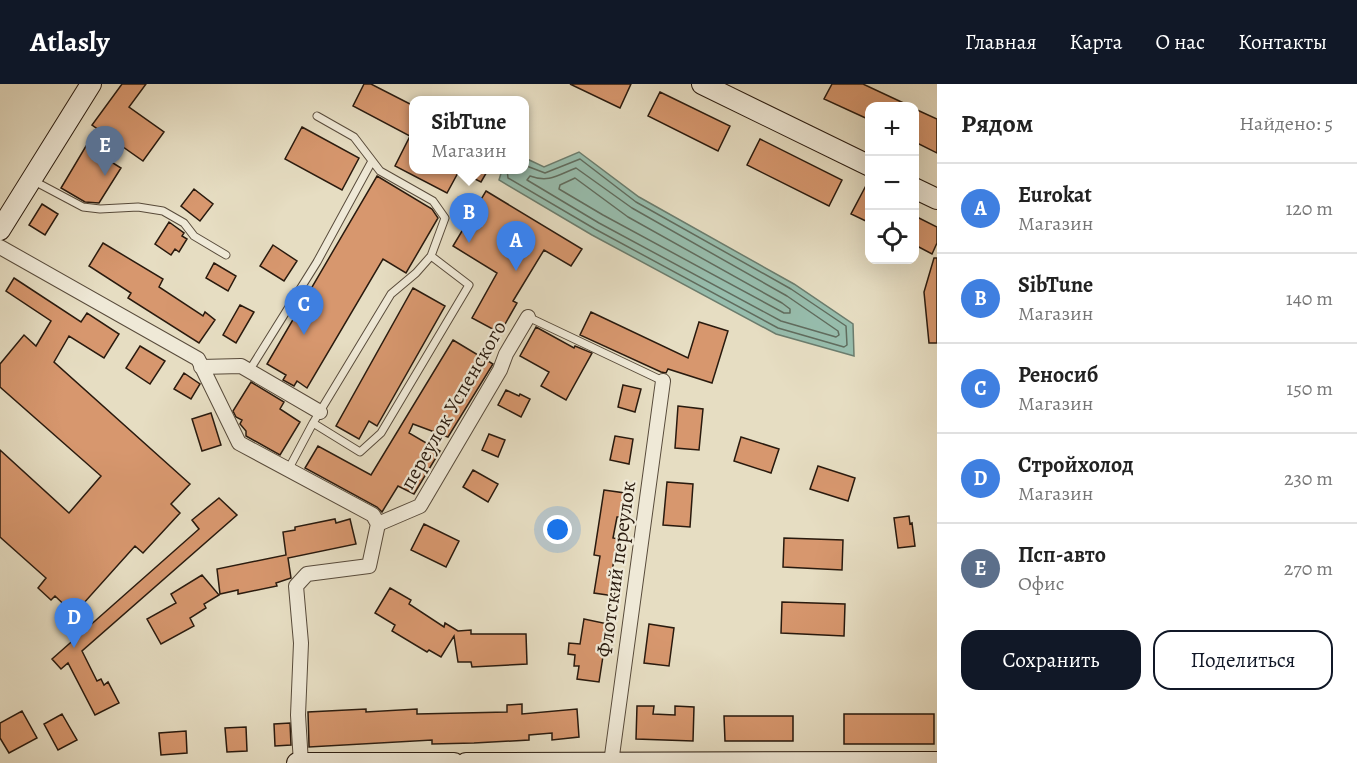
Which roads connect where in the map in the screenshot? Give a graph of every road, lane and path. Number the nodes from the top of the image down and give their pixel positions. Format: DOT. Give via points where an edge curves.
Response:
graph roads {
  1 [pos="92,84"];
  2 [pos="702,84"];
  3 [pos="317,116"];
  4 [pos="372,161"];
  5 [pos="865,164"];
  6 [pos="32,180"];
  7 [pos="919,190"];
  8 [pos="937,199"];
  9 [pos="0,231"];
  10 [pos="0,247"];
  11 [pos="226,255"];
  12 [pos="431,256"];
  13 [pos="528,317"];
  14 [pos="201,367"];
  15 [pos="249,371"];
  16 [pos="663,381"];
  17 [pos="316,418"];
  18 [pos="288,470"];
  19 [pos="378,525"];
  20 [pos="937,762"];
  21 [pos="299,763"];
  22 [pos="454,763"];
  23 [pos="466,763"];
  24 [pos="611,763"];
  1 -- 6 [label="main road"];
  2 -- 5 [label="main road"];
  3 -- 4 [label="lane" via="354,137"];
  4 -- 12 [label="lane" via="380,171 433,201 445,218"];
  4 -- 15 [label="lane"];
  6 -- 9 [label="main road"];
  6 -- 11 [label="lane" via="83,207 164,211 184,223 194,236"];
  7 -- 8 [label="main road"];
  10 -- 14 [label="street" via="198,359"];
  12 -- 17 [label="lane" via="391,294"];
  12 -- 17 [label="lane" via="470,285 381,433 360,452"];
  13 -- 16 [label="lane"];
  13 -- 19 [label="street, переулок Успенского" via="420,506"];
  14 -- 15 [label="street" via="241,366"];
  14 -- 18 [label="street" via="239,443"];
  15 -- 17 [label="street"];
  16 -- 24 [label="street, Флотский переулок"];
  17 -- 18 [label="lane"];
  18 -- 19 [label="street" via="373,515"];
  19 -- 21 [label="street" via="369,566 307,574 296,586 301,643"];
  20 -- 24 [label="main road"];
  21 -- 22 [label="main road"];
  23 -- 24 [label="main road"];
}
